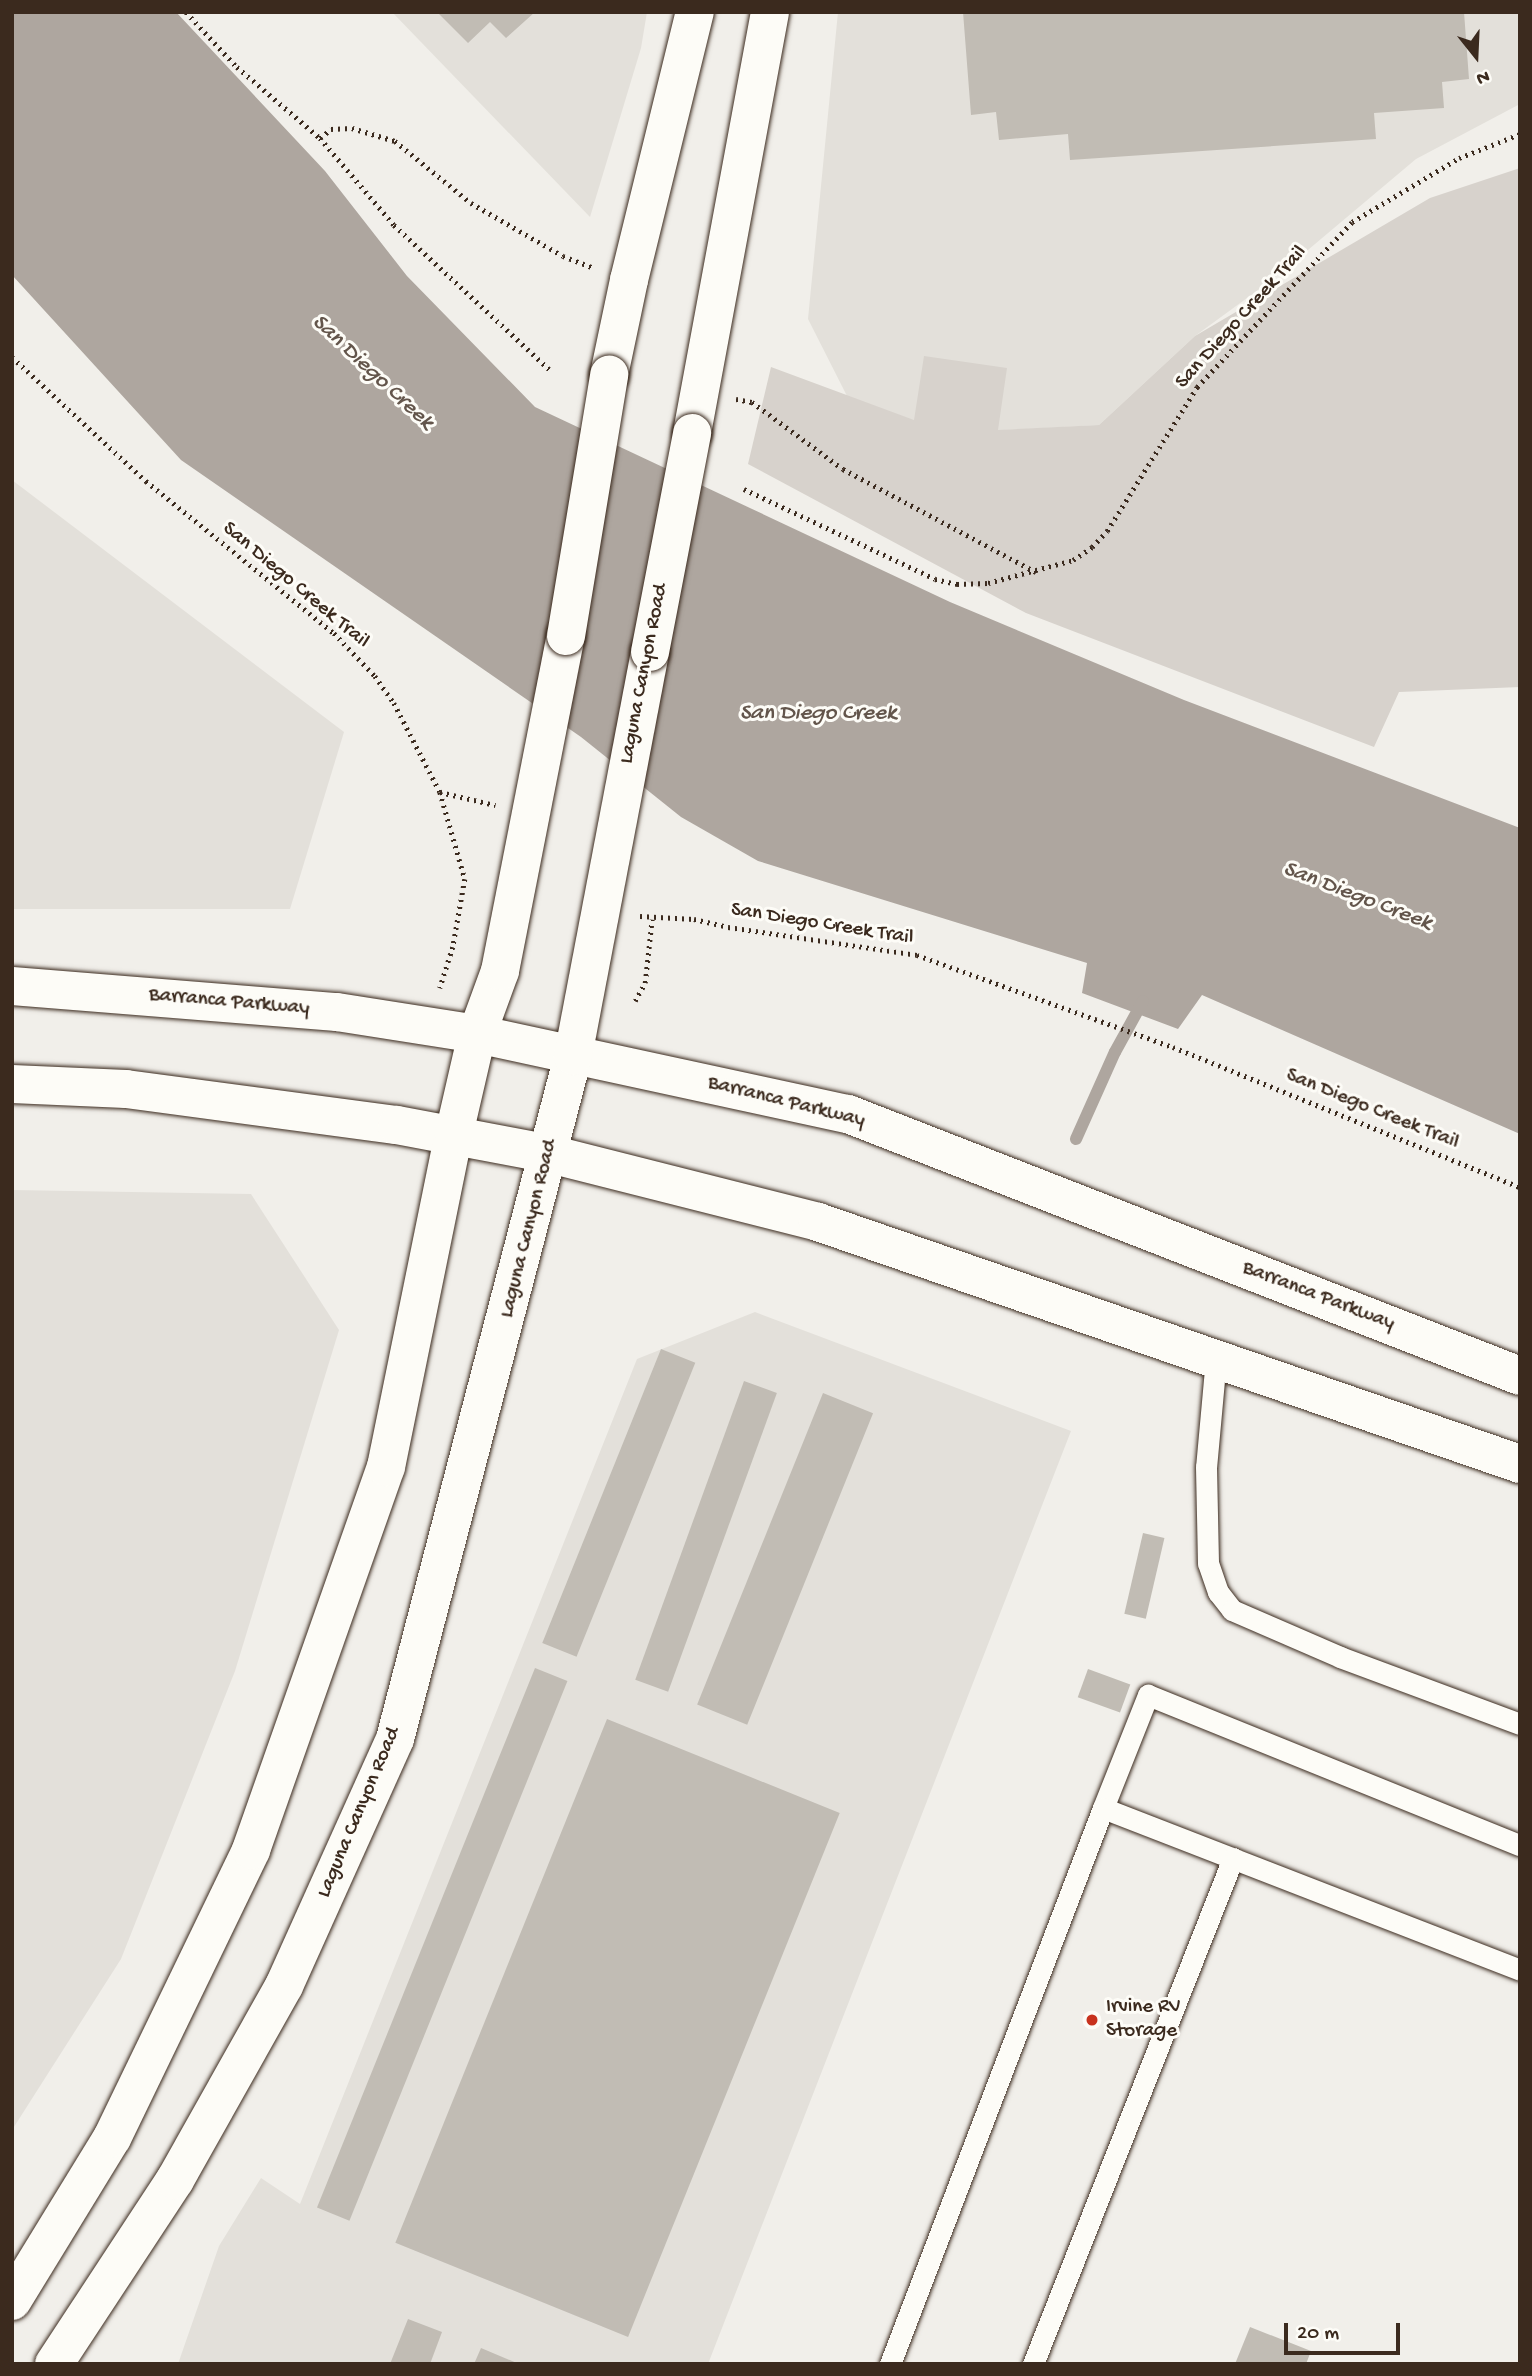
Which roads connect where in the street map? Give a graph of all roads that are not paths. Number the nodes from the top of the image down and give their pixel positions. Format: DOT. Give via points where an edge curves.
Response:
graph roads {
  1 [pos="695,12"];
  2 [pos="770,12"];
  3 [pos="12,986"];
  4 [pos="477,1034"];
  5 [pos="573,1056"];
  6 [pos="12,1084"];
  7 [pos="454,1134"];
  8 [pos="550,1154"];
  9 [pos="1216,1358"];
  10 [pos="1520,1376"];
  11 [pos="1520,1464"];
  12 [pos="1520,1724"];
  13 [pos="1103,1808"];
  14 [pos="1520,1845"];
  15 [pos="1233,1858"];
  16 [pos="1520,1970"];
  17 [pos="12,2301"];
  18 [pos="54,2364"];
  19 [pos="890,2364"];
  20 [pos="1033,2364"];
  1 -- 4 [label="main road, bridge" via="609,375 568,623 498,978"];
  2 -- 5 [label="main road, Laguna Canyon Road, bridge"];
  3 -- 4 [label="main road, Barranca Parkway" via="337,1012"];
  4 -- 5 [label="main road, Barranca Parkway"];
  4 -- 7 [label="main road"];
  5 -- 8 [label="main road, Laguna Canyon Road"];
  5 -- 10 [label="main road, Barranca Parkway" via="848,1114"];
  6 -- 7 [label="main road" via="125,1089"];
  7 -- 8 [label="main road"];
  7 -- 17 [label="main road" via="386,1467 251,1850 113,2138"];
  8 -- 9 [label="main road" via="818,1222"];
  8 -- 18 [label="main road, Laguna Canyon Road" via="395,1739 284,1986 175,2180"];
  9 -- 11 [label="main road"];
  9 -- 12 [label="lane" via="1206,1467 1208,1563 1218,1592 1231,1610 1340,1657"];
  13 -- 14 [label="lane" via="1148,1695"];
  13 -- 15 [label="lane"];
  13 -- 19 [label="lane"];
  15 -- 16 [label="lane"];
  15 -- 20 [label="lane"];
}
